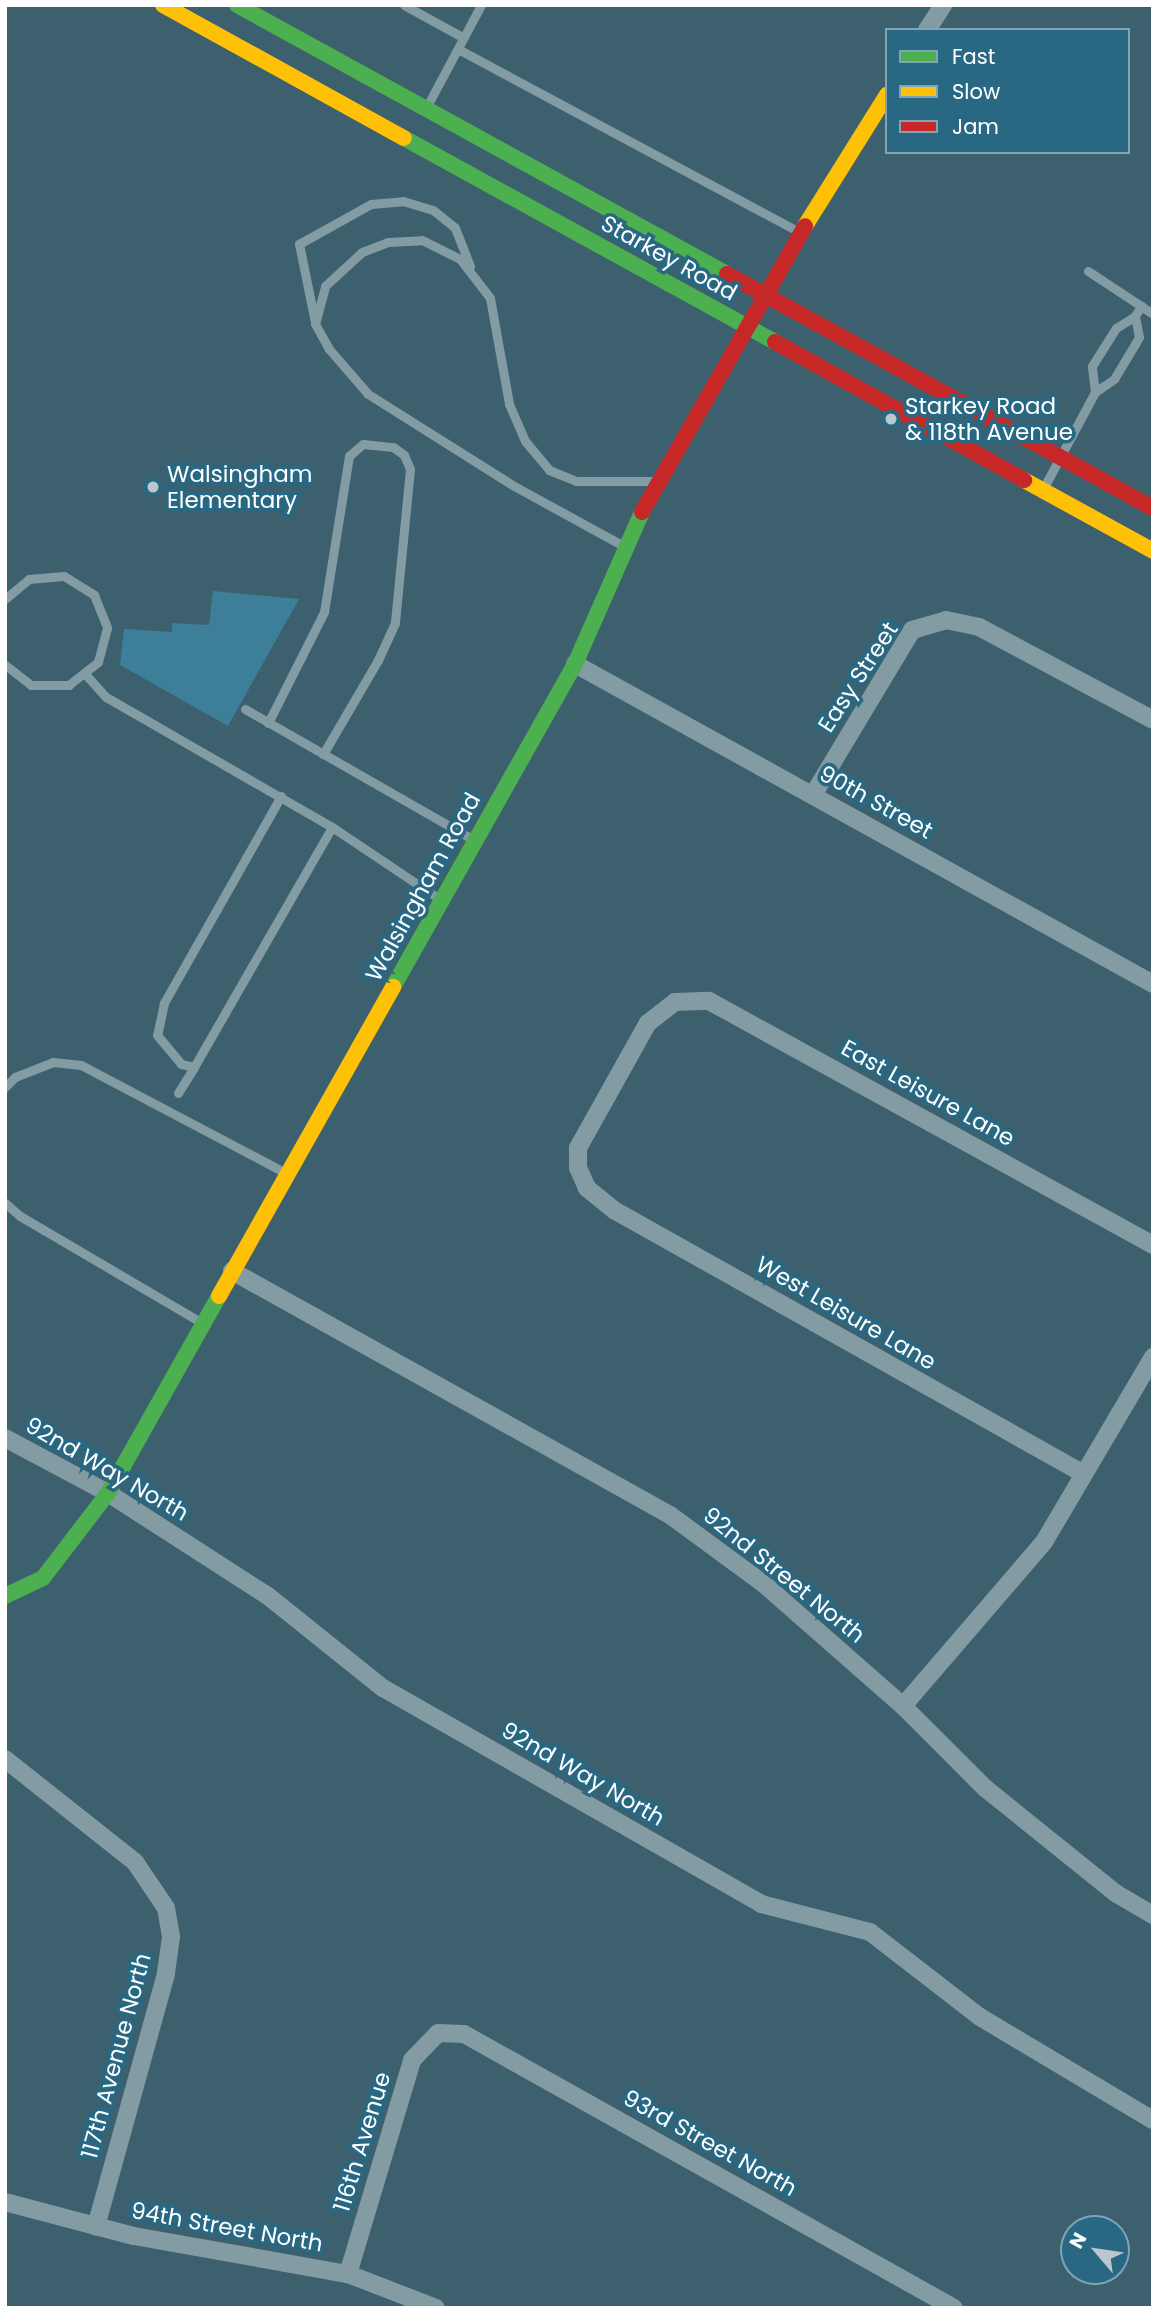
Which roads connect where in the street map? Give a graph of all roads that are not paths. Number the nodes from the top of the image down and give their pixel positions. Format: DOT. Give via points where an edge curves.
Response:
graph roads {
  1 [pos="163,5"];
  2 [pos="237,5"];
  3 [pos="404,5"];
  4 [pos="481,5"];
  5 [pos="943,5"];
  6 [pos="928,28"];
  7 [pos="464,38"];
  8 [pos="458,49"];
  9 [pos="885,98"];
  10 [pos="425,110"];
  11 [pos="801,232"];
  12 [pos="471,271"];
  13 [pos="1087,271"];
  14 [pos="761,296"];
  15 [pos="1141,306"];
  16 [pos="1153,314"];
  17 [pos="1135,316"];
  18 [pos="315,324"];
  19 [pos="746,327"];
  20 [pos="1095,392"];
  21 [pos="1060,457"];
  22 [pos="658,481"];
  23 [pos="1043,490"];
  24 [pos="1153,508"];
  25 [pos="623,546"];
  26 [pos="1153,551"];
  27 [pos="5,598"];
  28 [pos="575,664"];
  29 [pos="5,665"];
  30 [pos="86,675"];
  31 [pos="245,709"];
  32 [pos="1153,720"];
  33 [pos="268,723"];
  34 [pos="323,754"];
  35 [pos="813,794"];
  36 [pos="281,796"];
  37 [pos="332,827"];
  38 [pos="476,841"];
  39 [pos="443,901"];
  40 [pos="1153,984"];
  41 [pos="194,1067"];
  42 [pos="5,1087"];
  43 [pos="178,1093"];
  44 [pos="288,1173"];
  45 [pos="587,1188"];
  46 [pos="5,1203"];
  47 [pos="1153,1245"];
  48 [pos="232,1271"];
  49 [pos="204,1324"];
  50 [pos="1153,1357"];
  51 [pos="5,1438"];
  52 [pos="1084,1474"];
  53 [pos="108,1493"];
  54 [pos="5,1596"];
  55 [pos="903,1706"];
  56 [pos="5,1759"];
  57 [pos="1153,1915"];
  58 [pos="438,2033"];
  59 [pos="1153,2120"];
  60 [pos="5,2202"];
  61 [pos="96,2226"];
  62 [pos="348,2274"];
  63 [pos="436,2308"];
  64 [pos="954,2308"];
  1 -- 19 [label="main road, Starkey Road"];
  2 -- 10 [label="main road, Starkey Road"];
  3 -- 7 [label="lane"];
  4 -- 7 [label="lane"];
  5 -- 6 [label="street"];
  7 -- 8 [label="lane"];
  8 -- 10 [label="lane"];
  8 -- 11 [label="lane"];
  9 -- 11 [label="main road, Walsingham Road"];
  10 -- 14 [label="main road, Starkey Road"];
  11 -- 14 [label="main road, Walsingham Road"];
  12 -- 18 [label="lane" via="460,258 422,240 388,242 362,252 325,286"];
  12 -- 18 [label="lane" via="455,229 433,210 403,201 371,204 299,244"];
  12 -- 22 [label="lane" via="490,298 509,404 525,441 549,470 576,481"];
  13 -- 15 [label="lane"];
  14 -- 19 [label="main road, Walsingham Road"];
  14 -- 21 [label="main road, Starkey Road"];
  15 -- 16 [label="lane"];
  15 -- 17 [label="lane"];
  17 -- 20 [label="lane" via="1139,337 1135,345 1114,379"];
  17 -- 20 [label="lane" via="1116,328 1092,366"];
  18 -- 25 [label="lane" via="329,349 368,394 514,486"];
  19 -- 22 [label="main road, Walsingham Road"];
  19 -- 23 [label="main road, Starkey Road"];
  20 -- 21 [label="lane"];
  21 -- 23 [label="lane"];
  21 -- 24 [label="main road, Starkey Road"];
  22 -- 25 [label="main road, Walsingham Road"];
  23 -- 26 [label="main road, Starkey Road"];
  25 -- 28 [label="main road, Walsingham Road"];
  27 -- 30 [label="lane" via="29,579 46,575 64,576 94,595 107,628 105,645"];
  28 -- 35 [label="street, 90th Street"];
  28 -- 38 [label="main road, Walsingham Road"];
  29 -- 30 [label="lane" via="31,685 50,688"];
  30 -- 36 [label="lane" via="106,697"];
  31 -- 33 [label="lane"];
  32 -- 35 [label="street, Easy Street" via="979,627 946,620 912,630"];
  33 -- 34 [label="lane"];
  33 -- 34 [label="lane" via="324,612 349,456 363,444 393,447 404,455 410,469 394,623"];
  34 -- 38 [label="lane"];
  35 -- 40 [label="street, 90th Street"];
  36 -- 37 [label="lane"];
  36 -- 41 [label="lane" via="164,1003 157,1035 181,1064"];
  37 -- 39 [label="lane"];
  37 -- 41 [label="lane"];
  38 -- 39 [label="main road, Walsingham Road"];
  39 -- 44 [label="main road, Walsingham Road"];
  41 -- 43 [label="lane"];
  42 -- 44 [label="lane" via="15,1077 53,1062 80,1065"];
  44 -- 48 [label="main road, Walsingham Road"];
  45 -- 47 [label="street, East Leisure Lane" via="578,1168 578,1148 648,1023 675,1002 709,1001"];
  45 -- 52 [label="street, West Leisure Lane" via="625,1216"];
  46 -- 49 [label="lane"];
  48 -- 49 [label="main road, Walsingham Road"];
  48 -- 55 [label="street, 92nd Street North" via="670,1515 764,1584"];
  49 -- 53 [label="main road, Walsingham Road"];
  50 -- 52 [label="street"];
  51 -- 53 [label="street, 92nd Way North"];
  52 -- 55 [label="street" via="1027,1564"];
  53 -- 54 [label="main road, Walsingham Road" via="43,1578"];
  53 -- 59 [label="street, 92nd Way North" via="268,1597 383,1688 761,1904 870,1932 980,2017"];
  55 -- 57 [label="street, 92nd Street North" via="985,1788 1117,1894"];
  56 -- 61 [label="street, 117th Avenue North" via="135,1862 166,1908 171,1937 166,1974"];
  58 -- 62 [label="street, 116th Avenue" via="412,2060"];
  58 -- 64 [label="street, 93rd Street North" via="464,2034"];
  60 -- 61 [label="street, 94th Street North"];
  61 -- 62 [label="street, 94th Street North"];
  62 -- 63 [label="street, 94th Street North"];
}
